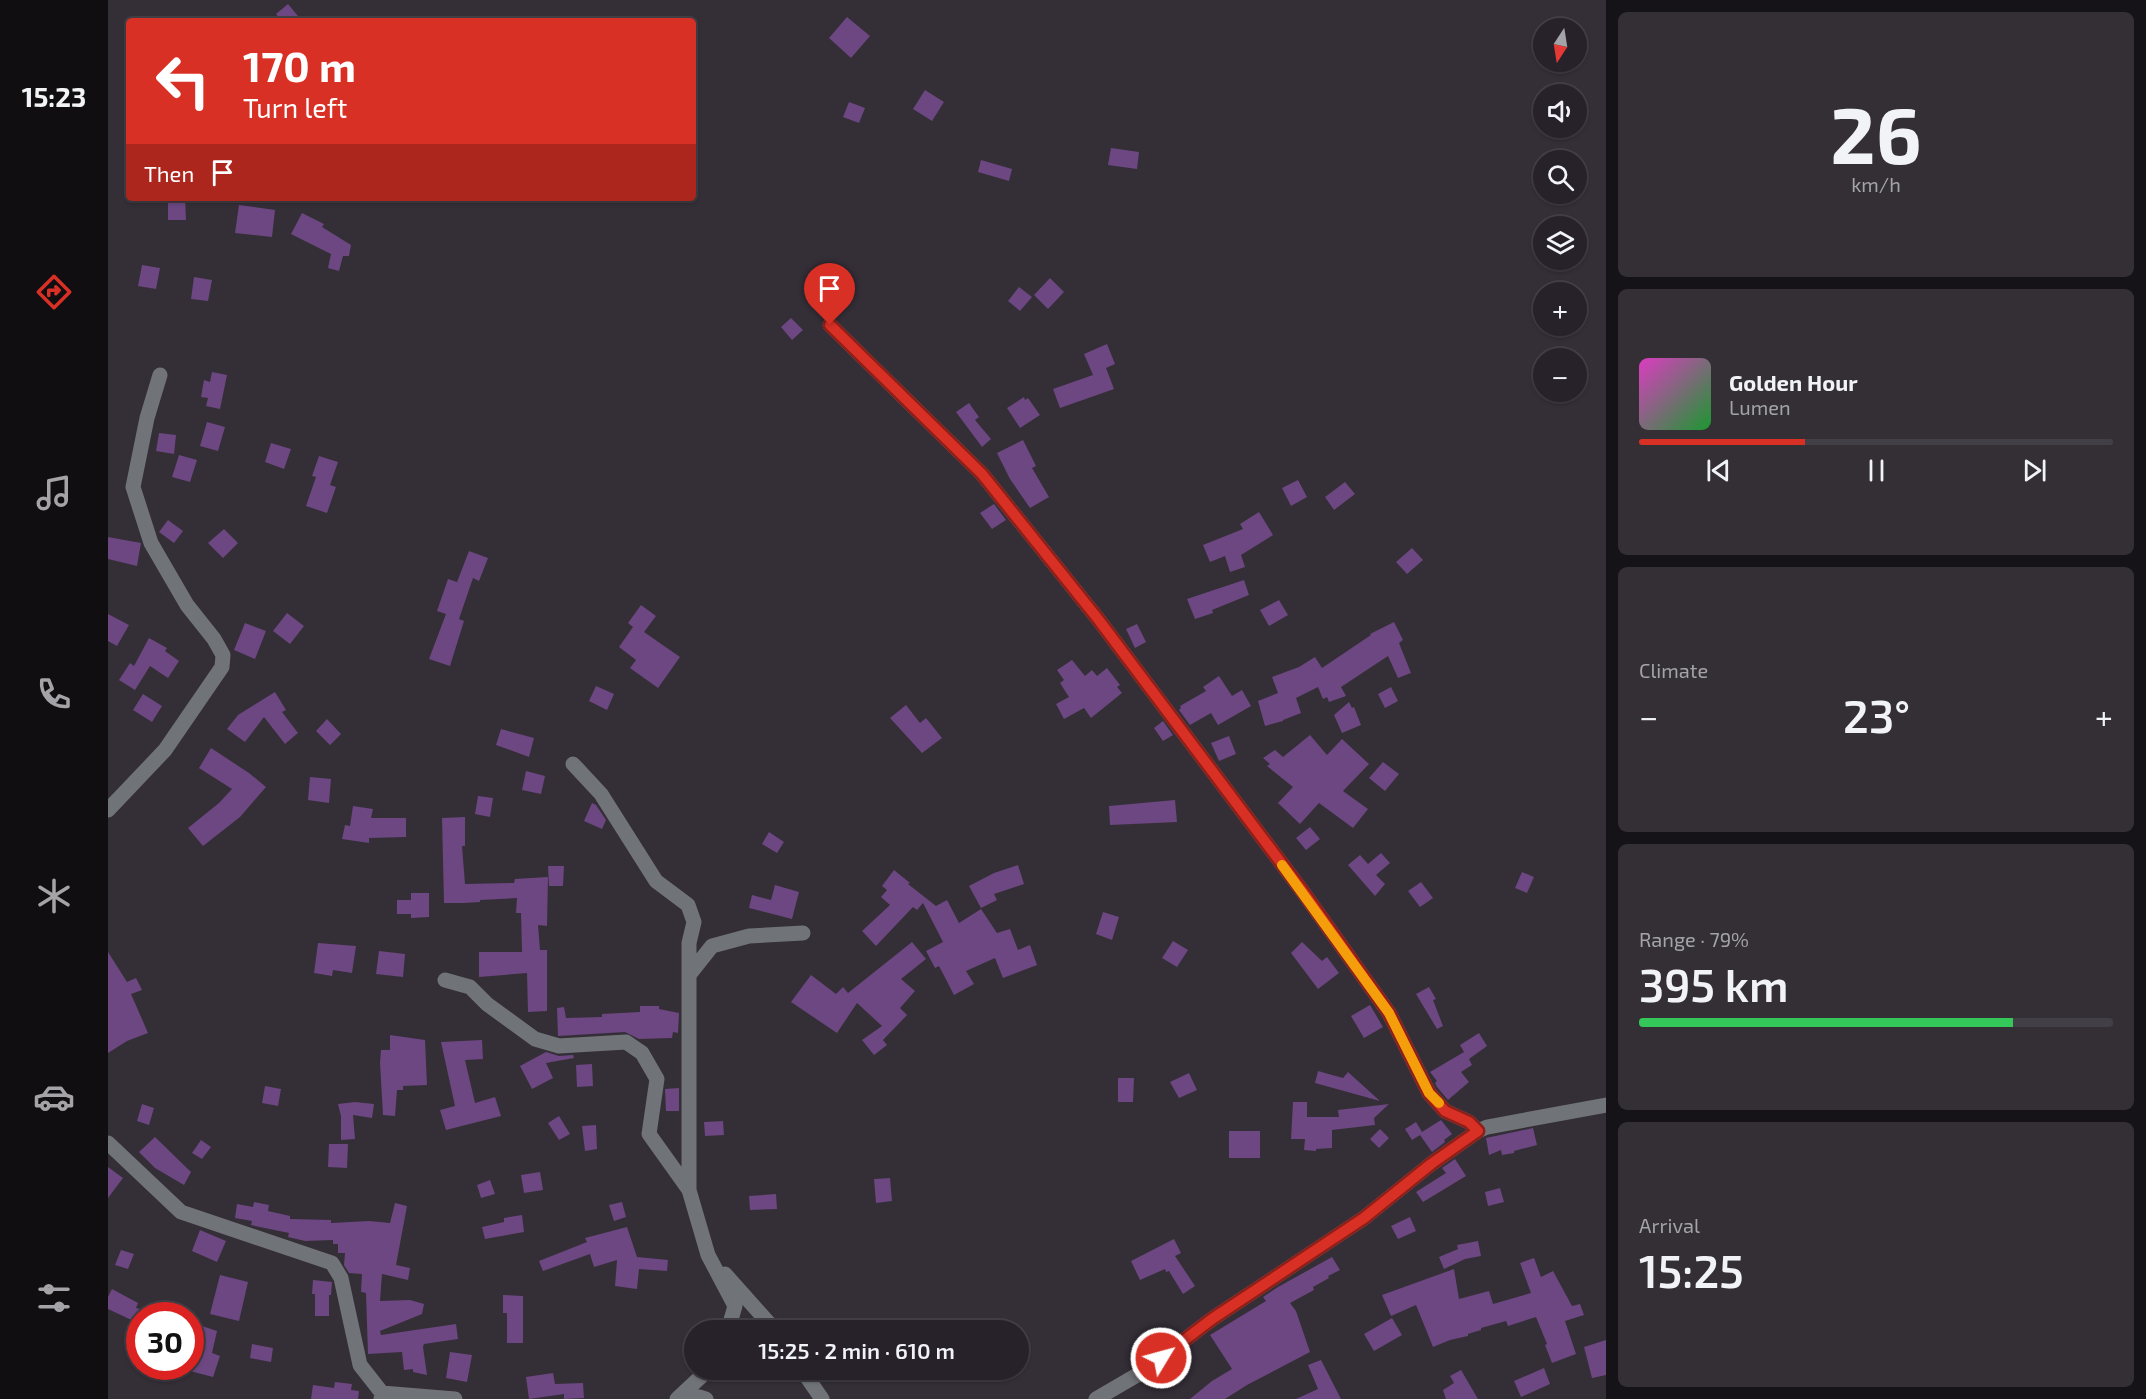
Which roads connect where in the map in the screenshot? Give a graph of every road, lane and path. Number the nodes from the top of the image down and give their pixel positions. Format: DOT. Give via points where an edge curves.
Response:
graph roads {
  1 [pos="830,325"];
  2 [pos="159,375"];
  3 [pos="573,764"];
  4 [pos="108,810"];
  5 [pos="803,933"];
  6 [pos="689,975"];
  7 [pos="445,980"];
  8 [pos="1606,1105"];
  9 [pos="1478,1131"];
  10 [pos="108,1143"];
  11 [pos="689,1190"];
  12 [pos="708,1255"];
  13 [pos="731,1320"];
  14 [pos="766,1320"];
  15 [pos="698,1380"];
  16 [pos="809,1380"];
  17 [pos="382,1396"];
  18 [pos="455,1399"];
  19 [pos="678,1399"];
  20 [pos="689,1399"];
  21 [pos="706,1399"];
  22 [pos="822,1399"];
  23 [pos="1096,1399"];
  1 -- 9 [label="street" via="989,483 1098,619 1303,892 1389,1013 1429,1093 1445,1111 1469,1122"];
  2 -- 4 [label="street" via="133,487 152,543 187,605 214,639 223,655 222,667 165,750"];
  3 -- 6 [label="street" via="601,794 656,881 688,905 693,922 688,943"];
  5 -- 6 [label="street" via="749,936 712,946"];
  6 -- 11 [label="street"];
  7 -- 11 [label="street" via="470,987 534,1039 559,1046 626,1042 642,1053 657,1079 649,1134"];
  8 -- 9 [label="street"];
  9 -- 23 [label="street" via="1364,1218 1212,1319 1144,1371"];
  10 -- 17 [label="street" via="181,1212 332,1263 341,1278 360,1365"];
  11 -- 12 [label="street"];
  12 -- 13 [label="street" via="735,1306"];
  12 -- 14 [label="street"];
  15 -- 19 [label="street"];
  16 -- 22 [label="street"];
  17 -- 18 [label="street"];
  20 -- 21 [label="street"];
}
